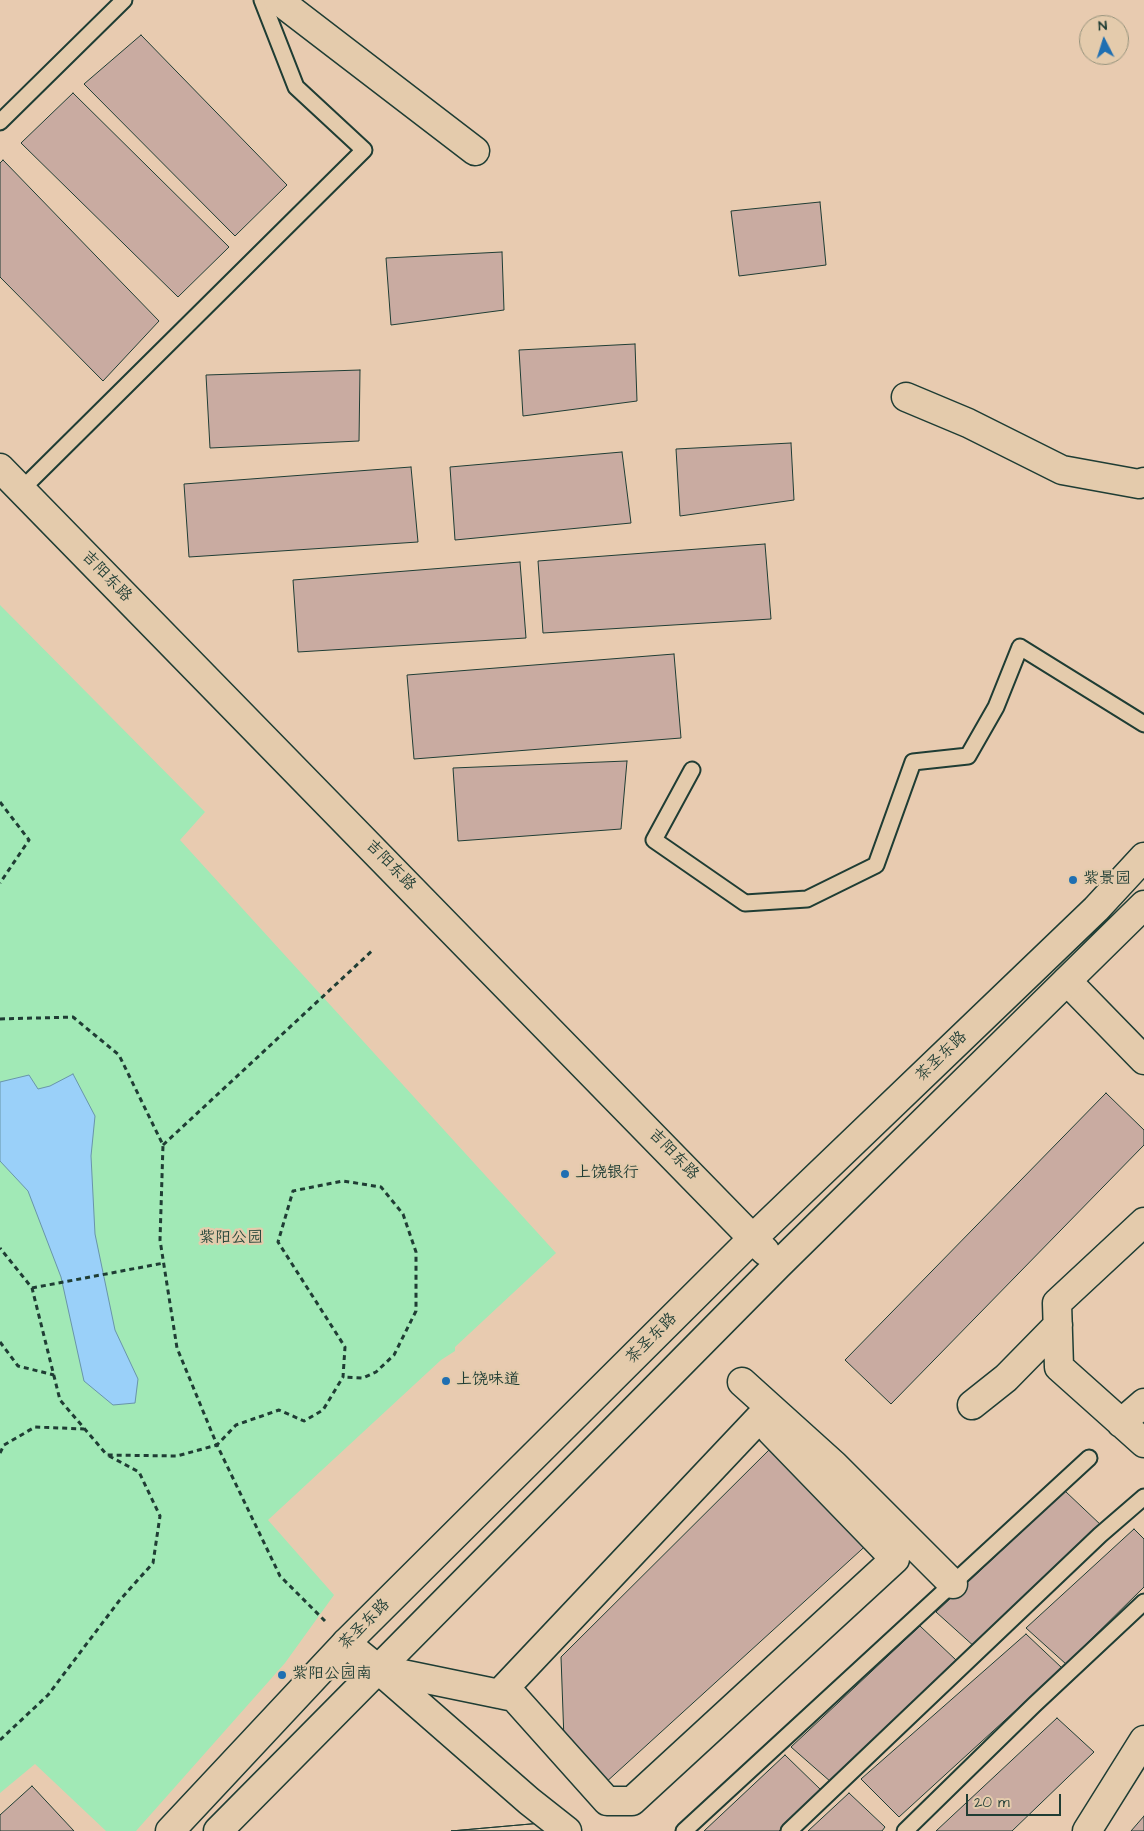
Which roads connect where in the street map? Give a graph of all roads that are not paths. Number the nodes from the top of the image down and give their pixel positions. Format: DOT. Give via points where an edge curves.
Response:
graph roads {
  1 [pos="124,0"];
  2 [pos="262,0"];
  3 [pos="278,0"];
  4 [pos="0,122"];
  5 [pos="475,151"];
  6 [pos="906,397"];
  7 [pos="0,468"];
  8 [pos="1144,482"];
  9 [pos="21,490"];
  10 [pos="1144,724"];
  11 [pos="692,770"];
  12 [pos="1144,857"];
  13 [pos="1144,905"];
  14 [pos="1067,981"];
  15 [pos="1144,1060"];
  16 [pos="1144,1222"];
  17 [pos="754,1238"];
  18 [pos="778,1265"];
  19 [pos="1058,1325"];
  20 [pos="742,1382"];
  21 [pos="1144,1403"];
  22 [pos="972,1405"];
  23 [pos="769,1408"];
  24 [pos="1121,1423"];
  25 [pos="1144,1443"];
  26 [pos="1089,1458"];
  27 [pos="1144,1497"];
  28 [pos="953,1584"];
  29 [pos="1144,1602"];
  30 [pos="346,1643"];
  31 [pos="378,1669"];
  32 [pos="499,1694"];
  33 [pos="1144,1740"];
  34 [pos="170,1831"];
  35 [pos="218,1831"];
  36 [pos="566,1831"];
  37 [pos="684,1831"];
  38 [pos="789,1831"];
  39 [pos="905,1831"];
  40 [pos="1087,1831"];
  1 -- 4 [label="lane"];
  2 -- 9 [label="lane" via="296,87 364,150"];
  3 -- 5 [label="main road"];
  6 -- 8 [label="main road" via="968,423 1062,470 1139,484"];
  7 -- 9 [label="main road, 吉阳东路"];
  9 -- 17 [label="main road, 吉阳东路"];
  10 -- 11 [label="lane" via="1020,647 996,707 968,756 913,762 876,865 807,899 745,903 654,840"];
  12 -- 17 [label="main road, 茶圣东路" via="1096,908"];
  13 -- 14 [label="main road, 茶圣东路"];
  14 -- 15 [label="main road"];
  14 -- 18 [label="main road, 茶圣东路"];
  16 -- 19 [label="main road" via="1057,1303"];
  17 -- 18 [label="main road, 吉阳东路"];
  17 -- 30 [label="main road, 茶圣东路"];
  18 -- 31 [label="main road, 茶圣东路"];
  19 -- 22 [label="main road" via="1006,1378"];
  19 -- 24 [label="main road" via="1060,1368"];
  20 -- 23 [label="main road"];
  21 -- 24 [label="main road"];
  23 -- 28 [label="main road" via="834,1464"];
  23 -- 32 [label="main road"];
  23 -- 32 [label="main road" via="771,1431 895,1559 632,1801 607,1801 514,1697"];
  24 -- 25 [label="main road"];
  26 -- 28 [label="lane"];
  27 -- 38 [label="lane"];
  28 -- 37 [label="lane"];
  29 -- 39 [label="lane"];
  30 -- 31 [label="main road"];
  30 -- 34 [label="main road, 茶圣东路"];
  31 -- 32 [label="main road"];
  31 -- 35 [label="main road, 茶圣东路"];
  31 -- 36 [label="main road"];
  33 -- 40 [label="main road"];
}
